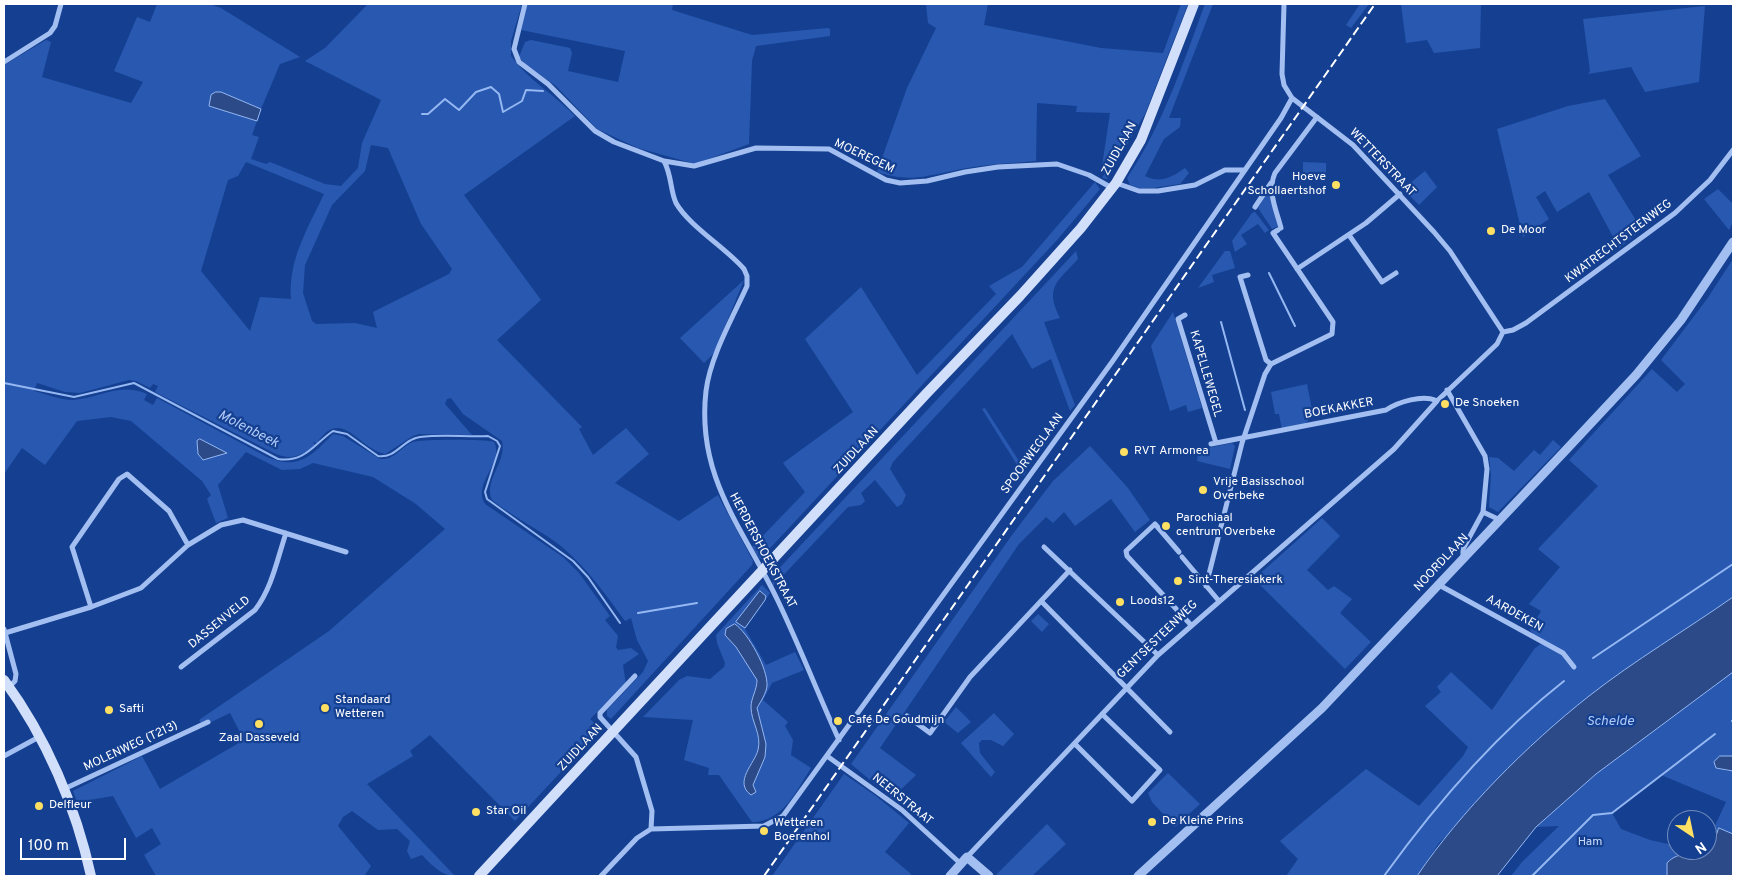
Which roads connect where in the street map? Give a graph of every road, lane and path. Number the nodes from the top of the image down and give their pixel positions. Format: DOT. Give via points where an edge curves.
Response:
graph roads {
  1 [pos="61,4"];
  2 [pos="525,4"];
  3 [pos="1194,4"];
  4 [pos="1284,4"];
  5 [pos="4,62"];
  6 [pos="1292,98"];
  7 [pos="1317,117"];
  8 [pos="1733,150"];
  9 [pos="664,162"];
  10 [pos="1244,170"];
  11 [pos="1271,182"];
  12 [pos="1114,186"];
  13 [pos="1400,194"];
  14 [pos="1255,207"];
  15 [pos="1349,235"];
  16 [pos="1733,242"];
  17 [pos="1297,269"];
  18 [pos="1396,273"];
  19 [pos="1248,275"];
  20 [pos="1186,315"];
  21 [pos="1503,332"];
  22 [pos="1271,364"];
  23 [pos="1447,390"];
  24 [pos="1437,401"];
  25 [pos="1243,439"];
  26 [pos="1483,512"];
  27 [pos="1500,520"];
  28 [pos="286,534"];
  29 [pos="188,545"];
  30 [pos="1044,547"];
  31 [pos="346,552"];
  32 [pos="1463,559"];
  33 [pos="1070,570"];
  34 [pos="763,571"];
  35 [pos="1439,584"];
  36 [pos="1206,586"];
  37 [pos="1219,600"];
  38 [pos="1042,602"];
  39 [pos="90,607"];
  40 [pos="1191,625"];
  41 [pos="5,631"];
  42 [pos="1158,655"];
  43 [pos="181,667"];
  44 [pos="1574,667"];
  45 [pos="635,676"];
  46 [pos="6,683"];
  47 [pos="1127,687"];
  48 [pos="1102,714"];
  49 [pos="907,716"];
  50 [pos="208,722"];
  51 [pos="613,732"];
  52 [pos="1170,732"];
  53 [pos="39,737"];
  54 [pos="839,740"];
  55 [pos="1075,744"];
  56 [pos="4,756"];
  57 [pos="827,756"];
  58 [pos="64,789"];
  59 [pos="651,829"];
  60 [pos="964,861"];
  61 [pos="91,876"];
  62 [pos="479,876"];
  63 [pos="601,876"];
  64 [pos="950,876"];
  65 [pos="988,876"];
  66 [pos="1138,876"];
  1 -- 5 [label="street" via="56,26 50,33"];
  2 -- 9 [label="street" via="514,49 520,62 600,134"];
  3 -- 12 [label="main road, ZUIDLAAN" via="1141,140"];
  4 -- 6 [label="street, WETTERSTRAAT" via="1282,74"];
  6 -- 7 [label="street, WETTERSTRAAT"];
  6 -- 10 [label="street, SPOORWEGLAAN"];
  7 -- 11 [label="street"];
  7 -- 13 [label="street, WETTERSTRAAT" via="1353,145"];
  8 -- 21 [label="street, KWATRECHTSTEENWEG" via="1710,180 1675,212 1526,323"];
  9 -- 12 [label="street, MOEREGEM" via="694,166 756,148 830,150 877,176 900,183 998,167 1057,164"];
  9 -- 34 [label="street, HERDERSHOEKSTRAAT" via="670,174 673,194 682,211 739,263 747,276 746,286 710,372 706,391 706,430 708,451 720,494"];
  10 -- 12 [label="street, MOEREGEM" via="1225,170 1196,185 1158,191"];
  10 -- 54 [label="street, SPOORWEGLAAN" via="1112,362"];
  11 -- 14 [label="street"];
  11 -- 17 [label="street" via="1280,229 1273,233"];
  12 -- 34 [label="main road, ZUIDLAAN" via="1020,296"];
  13 -- 15 [label="street"];
  13 -- 21 [label="street, WETTERSTRAAT" via="1450,251"];
  15 -- 17 [label="street"];
  15 -- 18 [label="street" via="1382,282"];
  16 -- 27 [label="street, NOORDLAAN" via="1681,320 1636,374"];
  17 -- 22 [label="street" via="1333,322 1332,334"];
  19 -- 22 [label="street" via="1240,277 1266,360"];
  20 -- 25 [label="street, KAPELLEWEGEL" via="1178,319 1213,443"];
  21 -- 23 [label="street, GENTSESTEENWEG" via="1490,351"];
  22 -- 25 [label="street"];
  23 -- 24 [label="street, GENTSESTEENWEG"];
  23 -- 26 [label="street" via="1485,456 1487,475"];
  24 -- 25 [label="street, BOEKAKKER" via="1430,397 1395,404 1386,410"];
  24 -- 37 [label="street, GENTSESTEENWEG" via="1394,449"];
  25 -- 36 [label="street"];
  26 -- 27 [label="street"];
  26 -- 32 [label="street" via="1463,548"];
  27 -- 32 [label="street, NOORDLAAN"];
  28 -- 29 [label="street" via="243,520 233,521"];
  28 -- 31 [label="street"];
  28 -- 43 [label="street, DASSENVELD" via="271,582 256,610"];
  29 -- 39 [label="street" via="142,588"];
  29 -- 39 [label="street" via="169,511 133,476 124,474 72,547"];
  30 -- 33 [label="street"];
  32 -- 35 [label="street, NOORDLAAN"];
  33 -- 38 [label="street"];
  33 -- 42 [label="street"];
  34 -- 51 [label="main road, ZUIDLAAN"];
  34 -- 54 [label="street, HERDERSHOEKSTRAAT"];
  35 -- 44 [label="street, AARDEKEN" via="1564,653"];
  35 -- 66 [label="street, NOORDLAAN" via="1322,708"];
  36 -- 37 [label="street"];
  36 -- 40 [label="street" via="1155,524 1126,552"];
  37 -- 40 [label="street, GENTSESTEENWEG"];
  38 -- 47 [label="street"];
  38 -- 49 [label="street" via="970,677 930,733"];
  39 -- 41 [label="street"];
  40 -- 42 [label="street, GENTSESTEENWEG"];
  41 -- 46 [label="street" via="16,674 15,681"];
  42 -- 47 [label="street, GENTSESTEENWEG"];
  45 -- 51 [label="street" via="600,713"];
  46 -- 53 [label="main road"];
  47 -- 48 [label="street, GENTSESTEENWEG"];
  47 -- 52 [label="street"];
  48 -- 55 [label="street, GENTSESTEENWEG"];
  48 -- 55 [label="street" via="1160,770 1132,801"];
  50 -- 58 [label="street, MOLENWEG (T213)"];
  51 -- 59 [label="street" via="636,757 652,811"];
  51 -- 62 [label="main road, ZUIDLAAN"];
  53 -- 56 [label="street"];
  53 -- 58 [label="main road"];
  54 -- 57 [label="street, SPOORWEGLAAN"];
  55 -- 60 [label="street, GENTSESTEENWEG"];
  57 -- 59 [label="street, SPOORWEGLAAN" via="783,816 764,826"];
  57 -- 60 [label="street, NEERSTRAAT"];
  58 -- 61 [label="main road"];
  59 -- 63 [label="street" via="637,838"];
  60 -- 64 [label="street, GENTSESTEENWEG"];
  60 -- 65 [label="street"];
}
